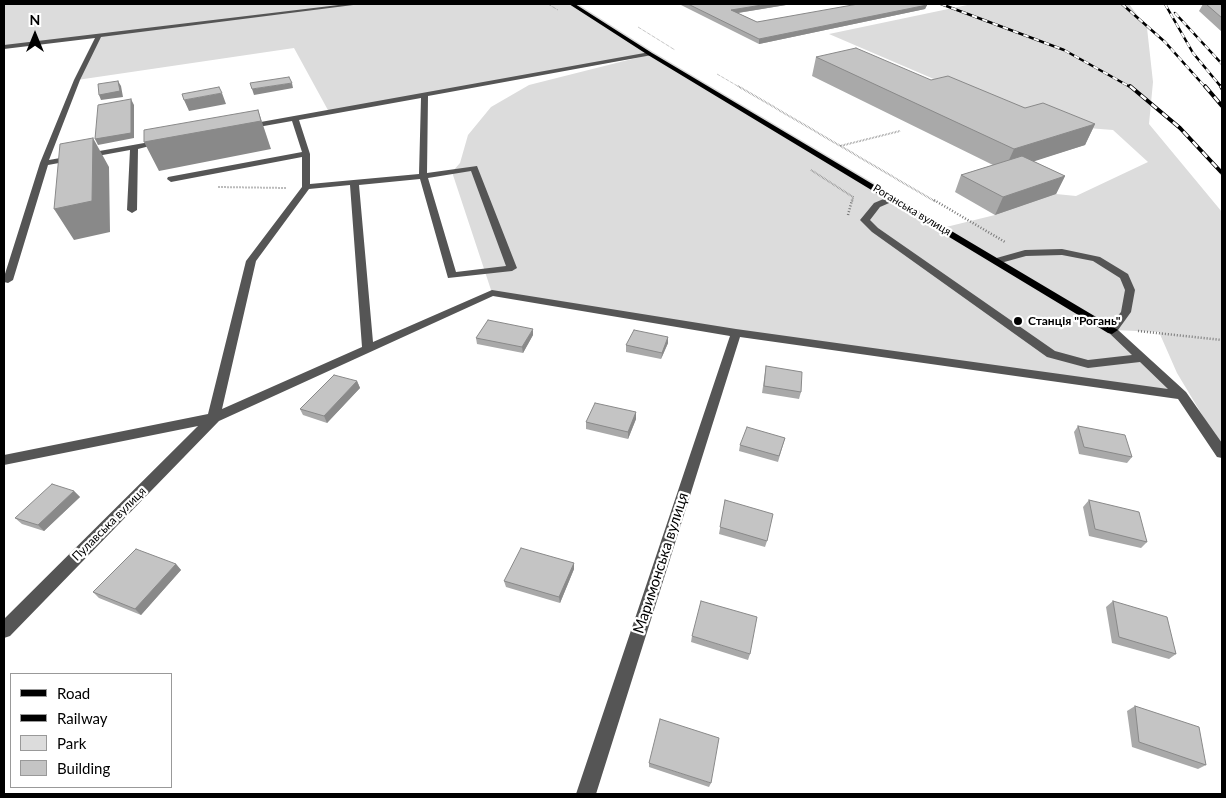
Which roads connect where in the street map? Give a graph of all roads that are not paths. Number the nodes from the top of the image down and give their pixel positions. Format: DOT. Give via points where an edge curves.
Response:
graph roads {
  1 [pos="358,4"];
  2 [pos="572,4"];
  3 [pos="98,35"];
  4 [pos="4,47"];
  5 [pos="650,54"];
  6 [pos="424,95"];
  7 [pos="295,118"];
  8 [pos="238,128"];
  9 [pos="172,140"];
  10 [pos="134,147"];
  11 [pos="306,154"];
  12 [pos="44,163"];
  13 [pos="423,176"];
  14 [pos="172,179"];
  15 [pos="354,182"];
  16 [pos="306,187"];
  17 [pos="893,198"];
  18 [pos="132,210"];
  19 [pos="997,261"];
  20 [pos="8,280"];
  21 [pos="1112,330"];
  22 [pos="736,332"];
  23 [pos="368,350"];
  24 [pos="1142,358"];
  25 [pos="1182,395"];
  26 [pos="214,418"];
  27 [pos="1222,452"];
  28 [pos="4,460"];
  29 [pos="4,630"];
  30 [pos="586,794"];
  1 -- 3 [label="street"];
  2 -- 5 [label="main road, Роганська вулиця"];
  3 -- 4 [label="street"];
  3 -- 12 [label="street"];
  5 -- 6 [label="street"];
  5 -- 17 [label="main road, Роганська вулиця"];
  6 -- 7 [label="street"];
  6 -- 13 [label="street"];
  7 -- 8 [label="street"];
  7 -- 11 [label="street"];
  9 -- 10 [label="street"];
  10 -- 12 [label="street"];
  10 -- 18 [label="street"];
  11 -- 14 [label="street"];
  11 -- 16 [label="street"];
  12 -- 20 [label="street"];
  13 -- 13 [label="street" via="452,276 512,268 474,168"];
  13 -- 15 [label="street"];
  15 -- 16 [label="street"];
  15 -- 23 [label="street"];
  16 -- 26 [label="street" via="251,261"];
  17 -- 19 [label="main road, Роганська вулиця"];
  17 -- 24 [label="street" via="877,205 865,220 1051,354 1088,364"];
  19 -- 21 [label="main road, Роганська вулиця"];
  19 -- 21 [label="street" via="1025,254 1062,252 1096,259 1124,276 1130,290 1126,312"];
  21 -- 24 [label="street, Роганська вулиця"];
  22 -- 23 [label="street" via="492,293"];
  22 -- 25 [label="street"];
  22 -- 30 [label="street, Маримонська вулиця"];
  23 -- 26 [label="street"];
  24 -- 25 [label="street, Роганська вулиця"];
  25 -- 27 [label="street, Роганська вулиця"];
  26 -- 28 [label="street"];
  26 -- 29 [label="street, Пулавська вулиця"];
}
